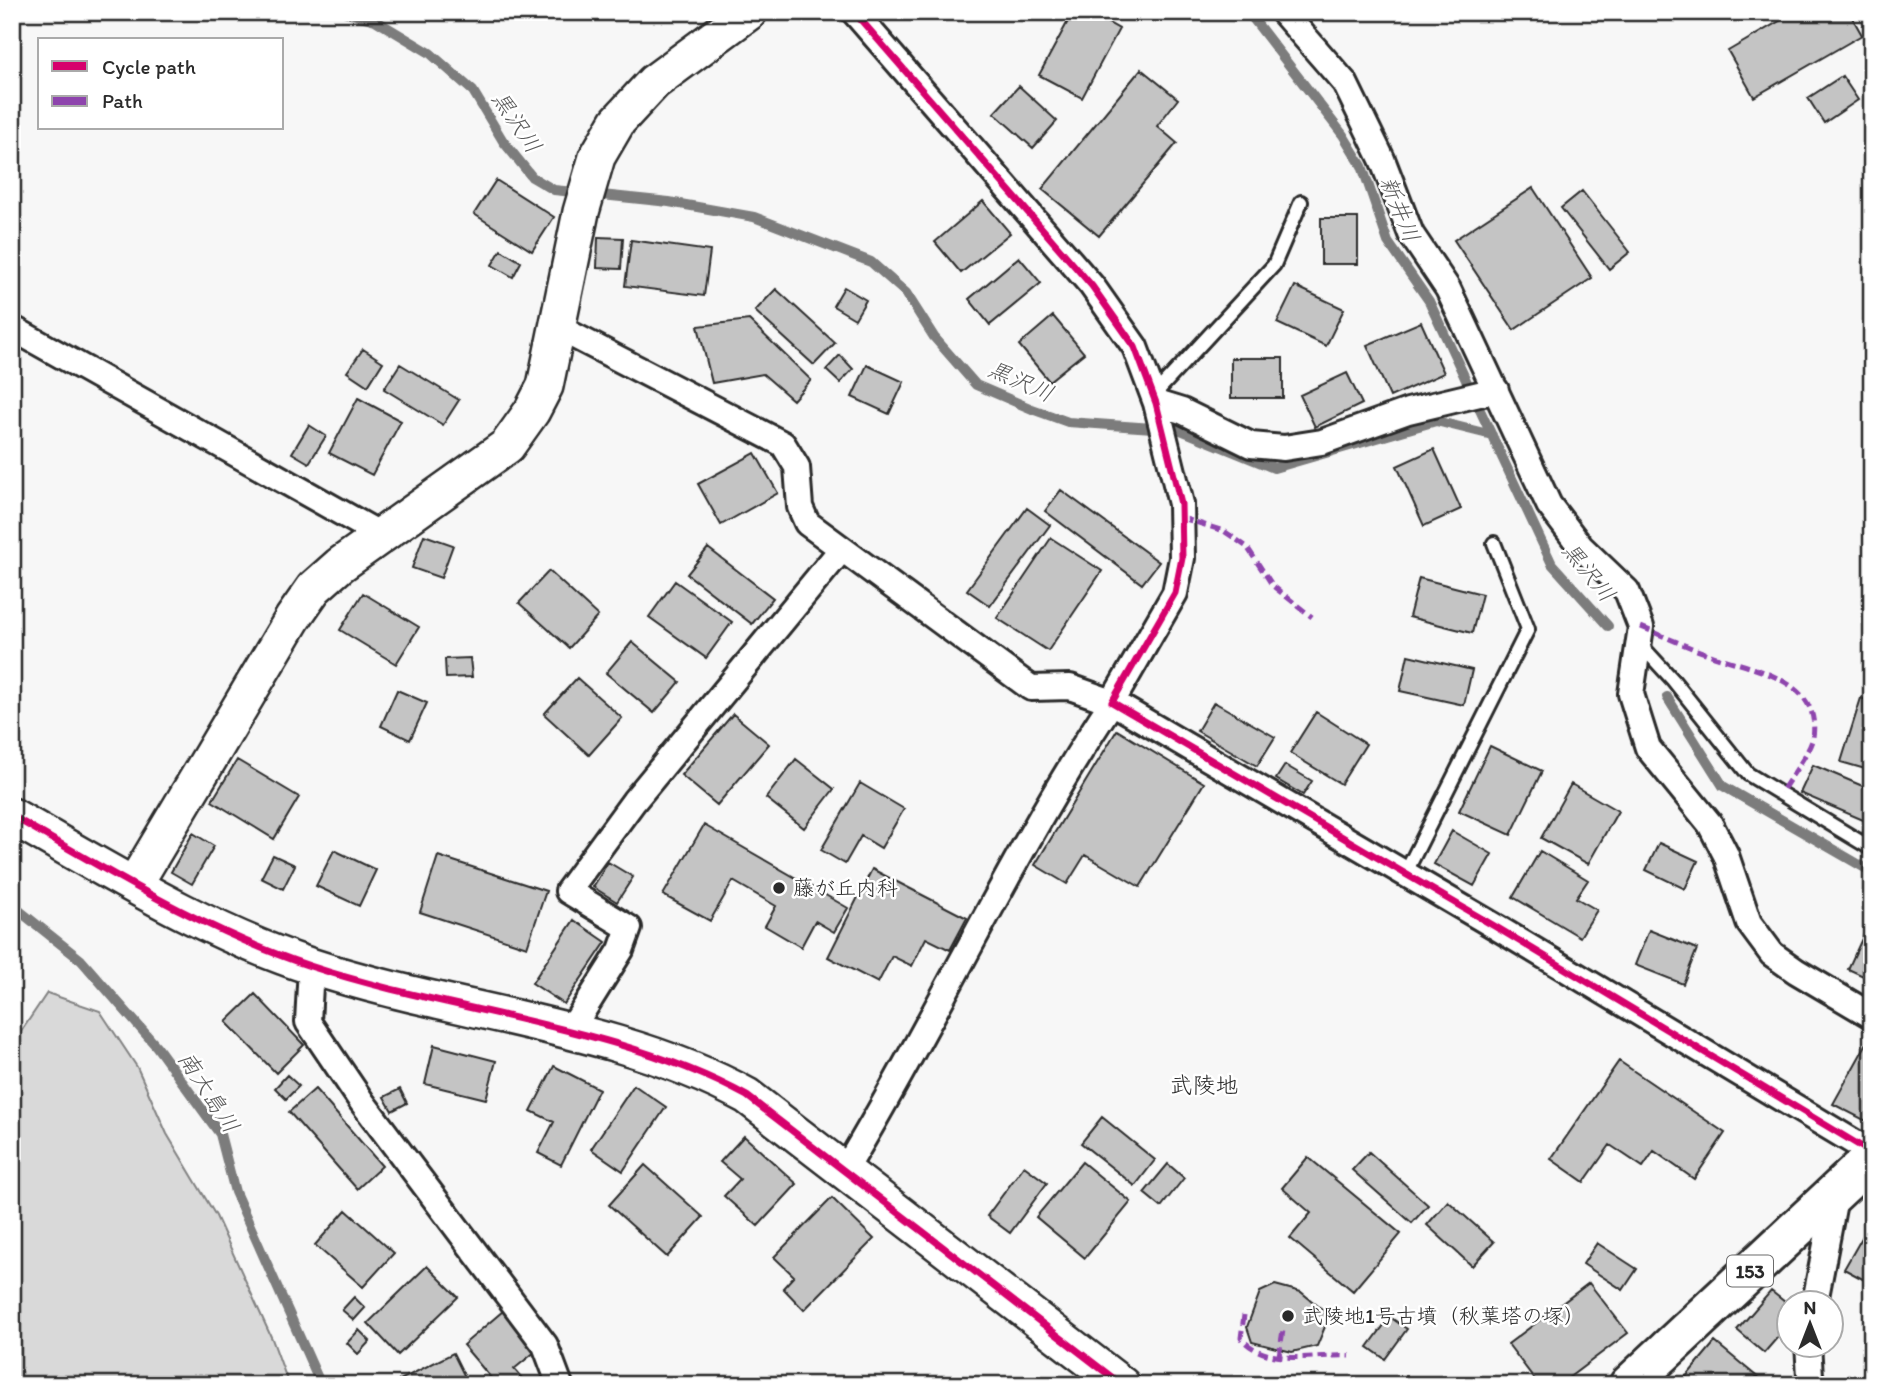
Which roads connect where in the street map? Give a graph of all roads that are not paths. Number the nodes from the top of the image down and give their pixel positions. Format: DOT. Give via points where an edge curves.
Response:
graph roads {
  1 [pos="749,12"];
  2 [pos="854,12"];
  3 [pos="1283,12"];
  4 [pos="1301,202"];
  5 [pos="12,328"];
  6 [pos="559,328"];
  7 [pos="1496,390"];
  8 [pos="1155,399"];
  9 [pos="381,535"];
  10 [pos="1494,543"];
  11 [pos="841,550"];
  12 [pos="1639,643"];
  13 [pos="1112,702"];
  14 [pos="12,816"];
  15 [pos="1872,849"];
  16 [pos="1405,874"];
  17 [pos="134,885"];
  18 [pos="311,967"];
  19 [pos="1872,1016"];
  20 [pos="569,1033"];
  21 [pos="1872,1156"];
  22 [pos="845,1170"];
  23 [pos="1836,1192"];
  24 [pos="1818,1288"];
  25 [pos="1809,1358"];
  26 [pos="560,1385"];
  27 [pos="1122,1385"];
  28 [pos="1629,1385"];
  29 [pos="1814,1385"];
  1 -- 6 [label="street" via="654,82 618,121 592,173"];
  2 -- 8 [label="street" via="1092,286 1135,347"];
  3 -- 7 [label="street" via="1345,83 1411,234 1448,289"];
  4 -- 8 [label="lane" via="1274,265"];
  5 -- 9 [label="street"];
  6 -- 9 [label="street" via="545,386 507,446"];
  6 -- 11 [label="street" via="782,443 797,467 800,507 807,523"];
  7 -- 8 [label="street" via="1408,411 1322,442 1284,448 1251,445"];
  7 -- 12 [label="street" via="1549,505 1581,547 1627,591 1641,627"];
  8 -- 13 [label="street" via="1181,503 1182,558 1175,593"];
  9 -- 17 [label="street" via="314,588"];
  10 -- 16 [label="lane" via="1528,629"];
  11 -- 13 [label="street" via="1031,688 1070,687"];
  11 -- 20 [label="street" via="634,802 568,891 629,928 621,950"];
  12 -- 15 [label="lane" via="1748,774"];
  12 -- 19 [label="street" via="1631,694 1648,748 1710,824 1726,855 1749,923 1772,954"];
  13 -- 16 [label="street"];
  13 -- 22 [label="street" via="1066,772"];
  14 -- 17 [label="street"];
  16 -- 21 [label="street"];
  17 -- 18 [label="street" via="229,936"];
  18 -- 20 [label="street"];
  18 -- 26 [label="street" via="308,1022 362,1102 545,1345"];
  20 -- 22 [label="street" via="662,1056 704,1072 747,1096"];
  21 -- 23 [label="highway, 153"];
  22 -- 27 [label="street"];
  23 -- 24 [label="street"];
  23 -- 28 [label="highway, 153"];
  25 -- 29 [label="street"];
}
